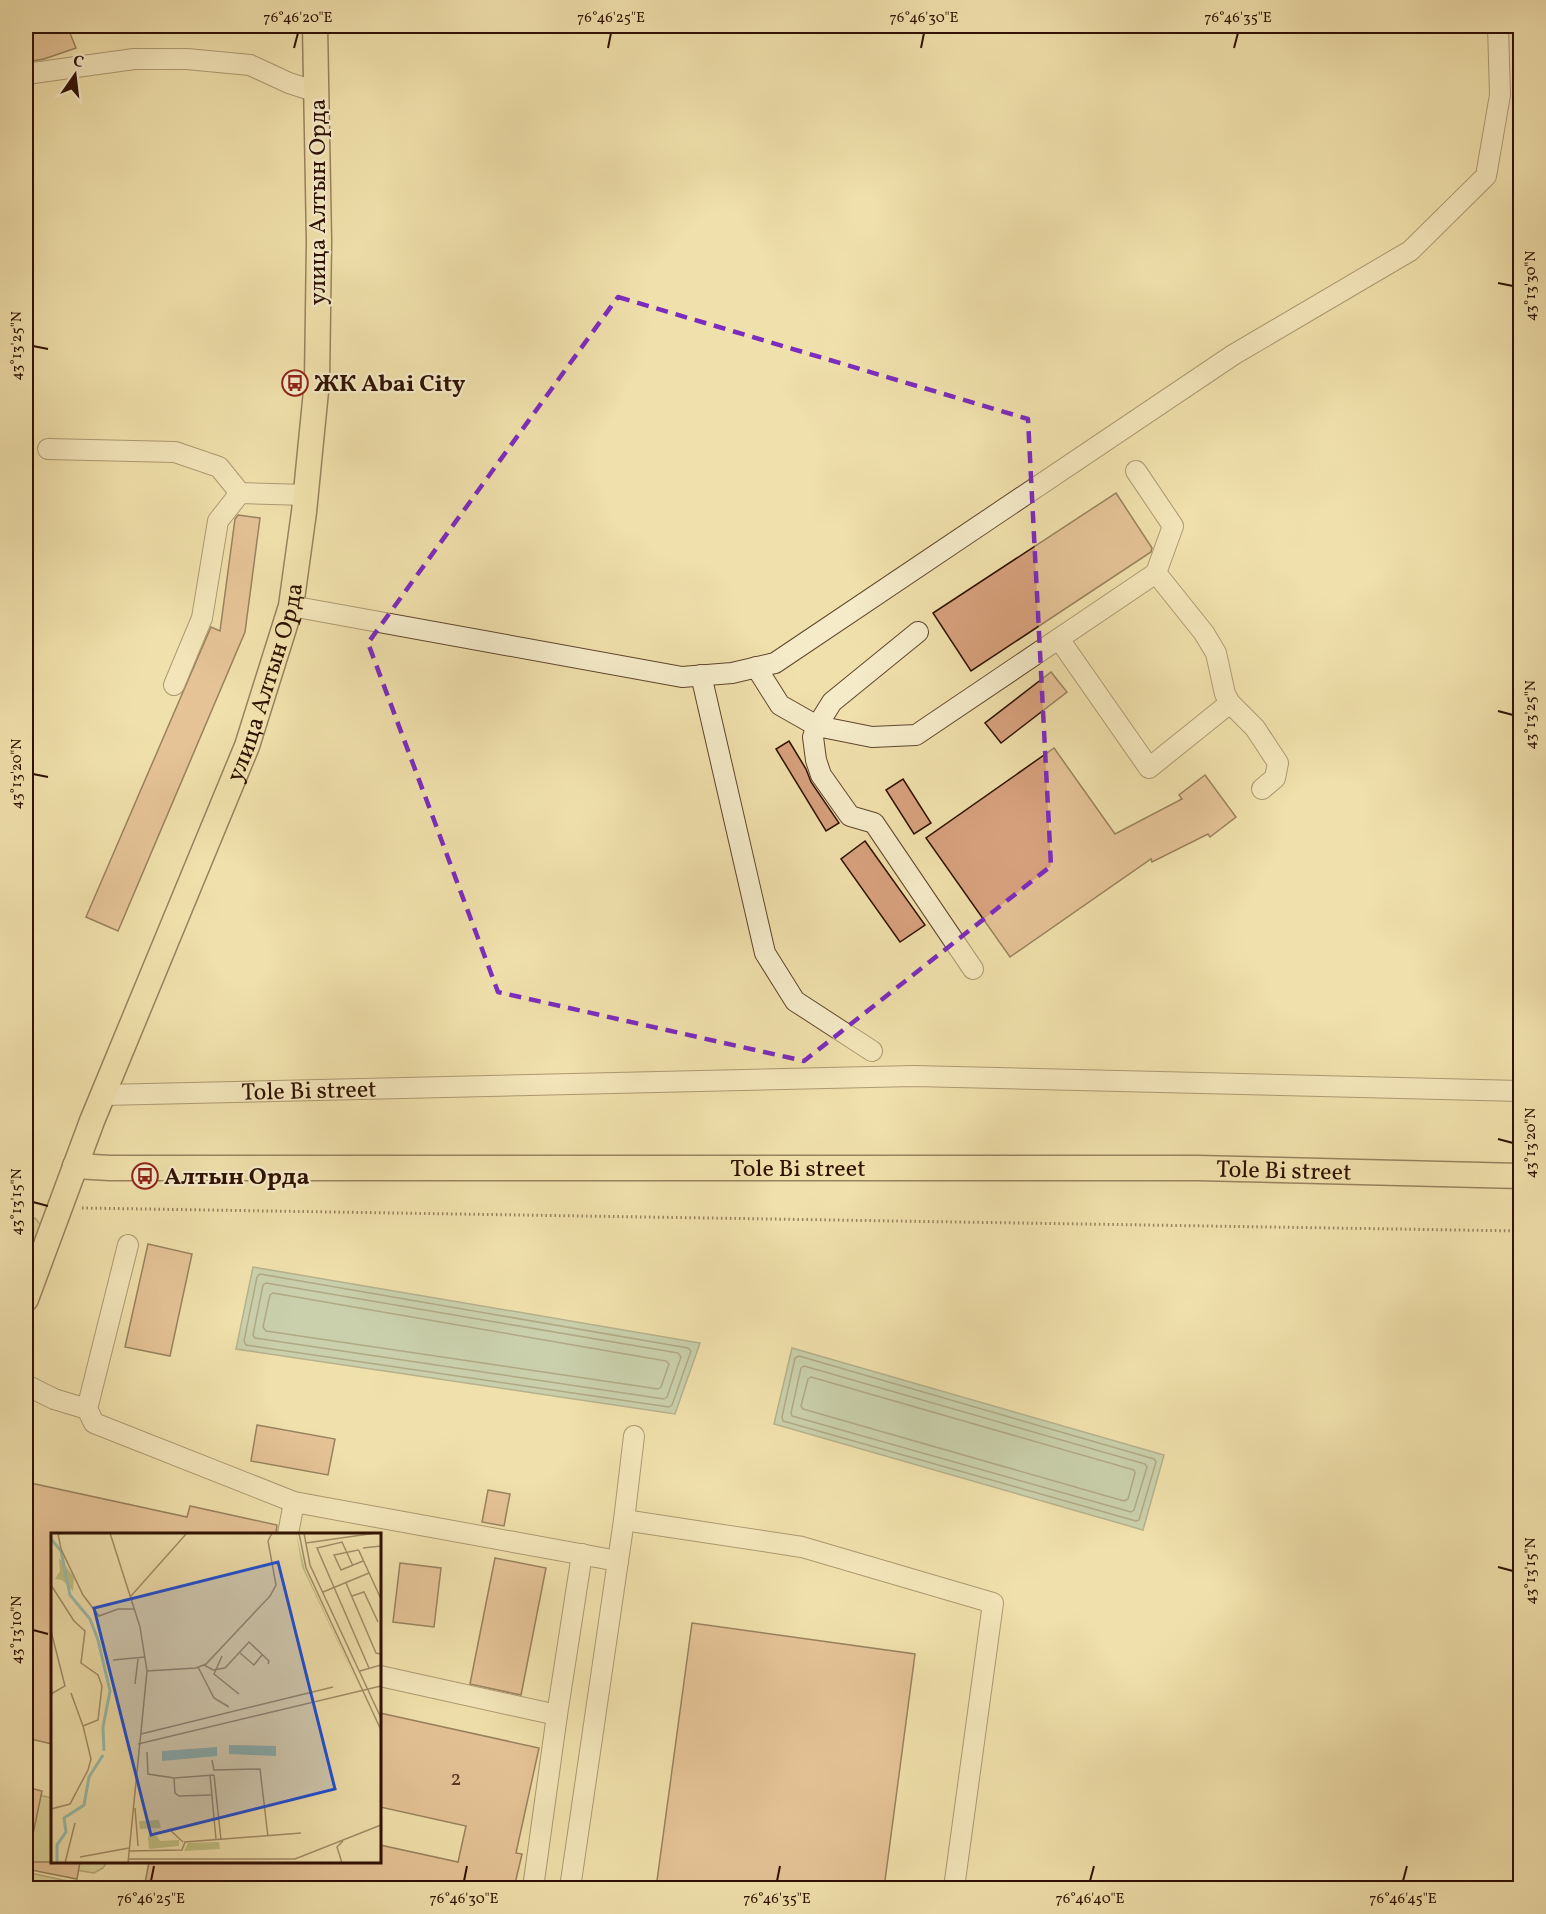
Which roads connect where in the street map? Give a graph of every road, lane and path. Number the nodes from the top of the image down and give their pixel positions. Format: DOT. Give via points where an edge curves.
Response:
graph roads {
  1 [pos="315,26"];
  2 [pos="1498,26"];
  3 [pos="26,74"];
  4 [pos="317,92"];
  5 [pos="48,449"];
  6 [pos="1136,471"];
  7 [pos="240,492"];
  8 [pos="306,495"];
  9 [pos="1156,573"];
  10 [pos="291,606"];
  11 [pos="918,632"];
  12 [pos="1059,639"];
  13 [pos="756,667"];
  14 [pos="701,675"];
  15 [pos="174,685"];
  16 [pos="1230,703"];
  17 [pos="817,726"];
  18 [pos="1262,789"];
  19 [pos="973,969"];
  20 [pos="872,1051"];
  21 [pos="1521,1091"];
  22 [pos="103,1095"];
  23 [pos="75,1166"];
  24 [pos="1521,1176"];
  25 [pos="60,1208"];
  26 [pos="1521,1231"];
  27 [pos="128,1245"];
  28 [pos="26,1299"];
  29 [pos="26,1385"];
  30 [pos="87,1409"];
  31 [pos="634,1436"];
  32 [pos="294,1502"];
  33 [pos="624,1520"];
  34 [pos="288,1533"];
  35 [pos="582,1554"];
  36 [pos="618,1561"];
  37 [pos="381,1676"];
  38 [pos="557,1715"];
  39 [pos="533,1888"];
  40 [pos="570,1888"];
  41 [pos="954,1888"];
  1 -- 4 [label="main road, улица Алтын Орда"];
  2 -- 13 [label="street" via="1500,95 1486,176 1410,251 1233,355 775,663"];
  3 -- 4 [label="street" via="134,59 188,59 250,65"];
  4 -- 8 [label="main road, улица Алтын Орда" via="317,381"];
  5 -- 7 [label="street" via="175,452 219,467"];
  6 -- 9 [label="street" via="1173,526"];
  7 -- 8 [label="street"];
  7 -- 15 [label="street" via="218,520 202,618"];
  8 -- 10 [label="main road, улица Алтын Орда"];
  9 -- 12 [label="street"];
  9 -- 16 [label="street" via="1216,653"];
  10 -- 14 [label="street" via="682,677"];
  10 -- 22 [label="main road, улица Алтын Орда" via="247,746"];
  11 -- 17 [label="street" via="832,702"];
  12 -- 16 [label="street" via="1149,768"];
  12 -- 17 [label="street" via="916,735 872,737"];
  13 -- 14 [label="street"];
  13 -- 17 [label="street" via="780,705"];
  14 -- 20 [label="street" via="765,953 795,1001"];
  16 -- 18 [label="street" via="1255,728 1278,763 1275,778"];
  17 -- 19 [label="street" via="813,737 821,775 850,816 874,823"];
  21 -- 22 [label="street, Tole Bi street" via="914,1076"];
  22 -- 23 [label="main road, улица Алтын Орда"];
  23 -- 24 [label="main road, Tole Bi street" via="1197,1168"];
  23 -- 25 [label="main road, улица Алтын Орда"];
  25 -- 26 [label="path"];
  25 -- 28 [label="main road, улица Алтын Орда"];
  27 -- 30 [label="street"];
  29 -- 30 [label="street"];
  30 -- 32 [label="street" via="94,1423"];
  31 -- 33 [label="street"];
  32 -- 34 [label="street"];
  32 -- 35 [label="street"];
  33 -- 36 [label="street"];
  33 -- 41 [label="street" via="802,1547 993,1603"];
  35 -- 36 [label="street"];
  35 -- 38 [label="street"];
  36 -- 40 [label="street"];
  37 -- 38 [label="street"];
  38 -- 39 [label="street"];
}
